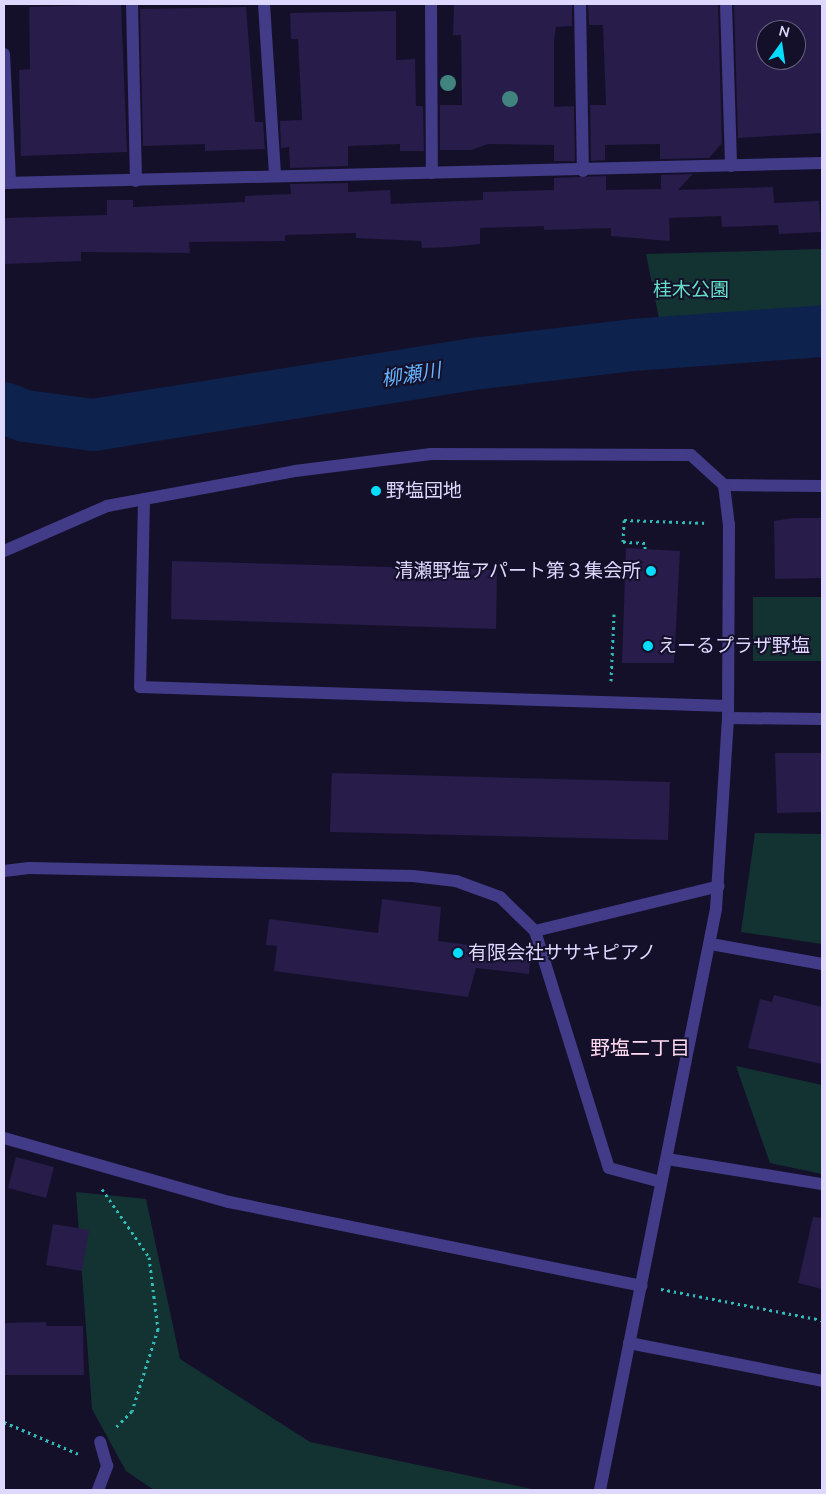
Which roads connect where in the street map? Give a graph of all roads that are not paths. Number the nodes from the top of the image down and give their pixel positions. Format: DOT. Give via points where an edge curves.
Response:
graph roads {
  1 [pos="132,4"];
  2 [pos="264,4"];
  3 [pos="431,4"];
  4 [pos="580,4"];
  5 [pos="726,4"];
  6 [pos="4,54"];
  7 [pos="822,163"];
  8 [pos="731,166"];
  9 [pos="582,171"];
  10 [pos="432,173"];
  11 [pos="275,176"];
  12 [pos="136,181"];
  13 [pos="7,183"];
  14 [pos="724,485"];
  15 [pos="822,486"];
  16 [pos="144,499"];
  17 [pos="4,551"];
  18 [pos="728,712"];
  19 [pos="822,719"];
  20 [pos="4,872"];
  21 [pos="719,886"];
  22 [pos="535,932"];
  23 [pos="711,944"];
  24 [pos="822,964"];
  25 [pos="4,1138"];
  26 [pos="667,1159"];
  27 [pos="661,1182"];
  28 [pos="822,1184"];
  29 [pos="642,1286"];
  30 [pos="629,1343"];
  31 [pos="822,1380"];
  32 [pos="100,1442"];
  33 [pos="98,1490"];
  34 [pos="600,1490"];
  1 -- 12 [label="street"];
  2 -- 11 [label="street"];
  3 -- 10 [label="street"];
  4 -- 9 [label="street"];
  5 -- 8 [label="street"];
  6 -- 13 [label="street"];
  7 -- 8 [label="street"];
  8 -- 9 [label="street"];
  9 -- 10 [label="street"];
  10 -- 11 [label="street"];
  11 -- 12 [label="street"];
  12 -- 13 [label="street"];
  14 -- 15 [label="street"];
  14 -- 16 [label="street" via="691,455 431,454 295,471"];
  14 -- 18 [label="street" via="729,524"];
  16 -- 17 [label="street" via="107,506"];
  16 -- 18 [label="street" via="140,687 611,702"];
  18 -- 19 [label="street"];
  18 -- 21 [label="street"];
  20 -- 22 [label="street" via="29,868 413,876 456,881 500,897"];
  21 -- 22 [label="street"];
  21 -- 23 [label="street"];
  22 -- 27 [label="street" via="610,1168"];
  23 -- 24 [label="street"];
  23 -- 26 [label="street"];
  25 -- 29 [label="street" via="229,1202"];
  26 -- 27 [label="street"];
  26 -- 28 [label="street"];
  27 -- 29 [label="street"];
  29 -- 30 [label="street"];
  30 -- 31 [label="street"];
  30 -- 34 [label="street"];
  32 -- 33 [label="street" via="108,1466"];
}
